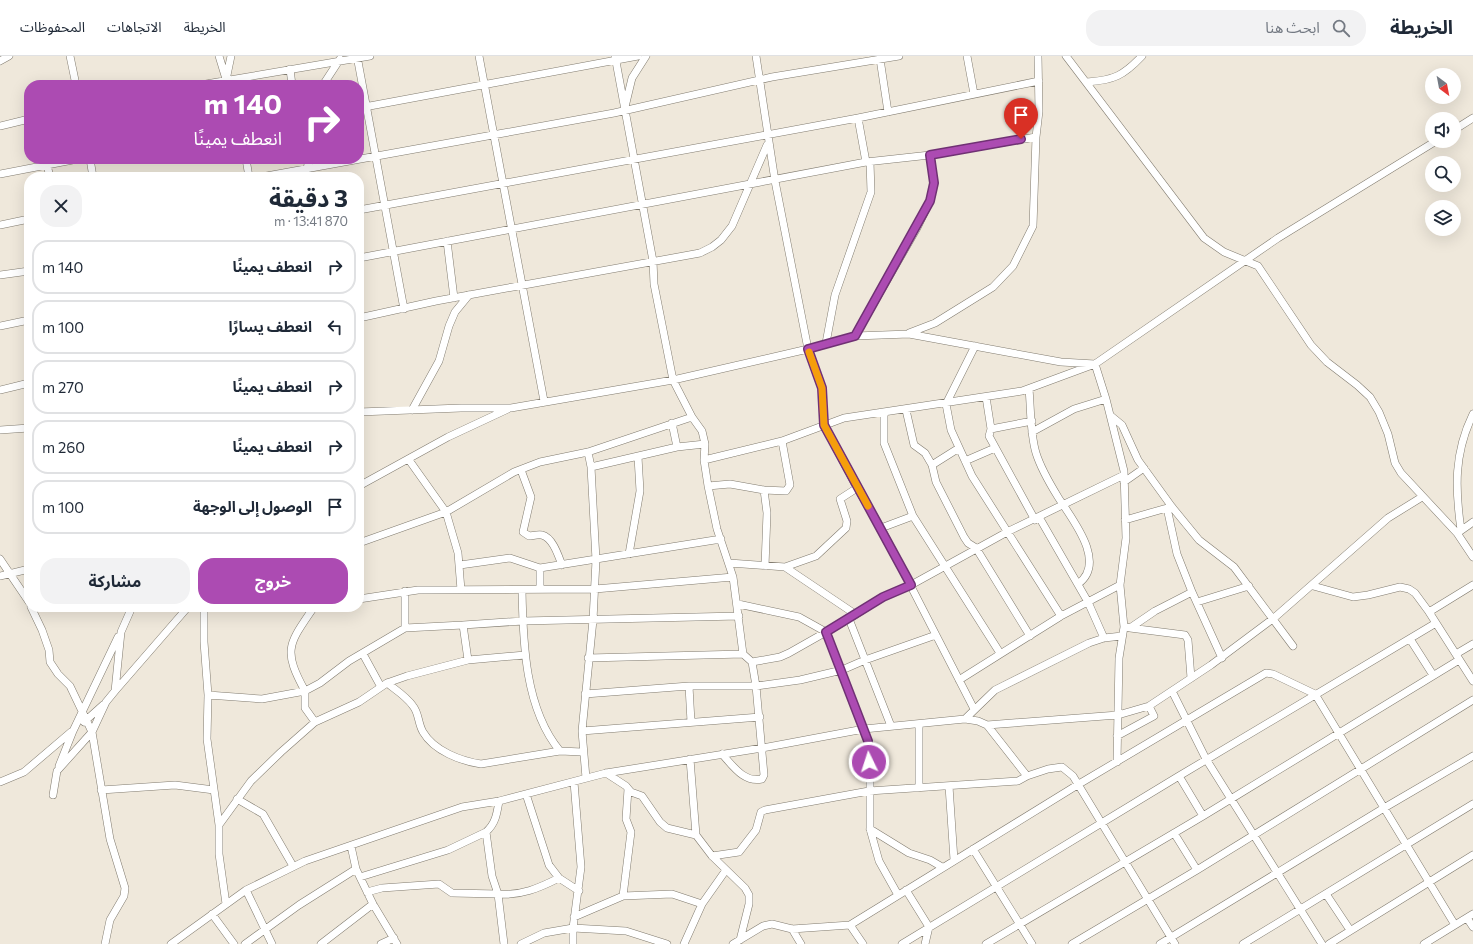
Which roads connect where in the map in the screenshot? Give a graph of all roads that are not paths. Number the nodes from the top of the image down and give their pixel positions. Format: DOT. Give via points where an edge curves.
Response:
graph roads {
  1 [pos="9,56"];
  2 [pos="70,56"];
  3 [pos="219,56"];
  4 [pos="370,56"];
  5 [pos="479,56"];
  6 [pos="638,56"];
  7 [pos="646,56"];
  8 [pos="756,56"];
  9 [pos="899,56"];
  10 [pos="967,56"];
  11 [pos="1038,56"];
  12 [pos="1066,56"];
  13 [pos="1142,56"];
  14 [pos="357,57"];
  15 [pos="232,58"];
  16 [pos="615,58"];
  17 [pos="876,58"];
  18 [pos="340,59"];
  19 [pos="0,61"];
  20 [pos="290,69"];
  21 [pos="75,80"];
  22 [pos="226,80"];
  23 [pos="227,80"];
  24 [pos="237,80"];
  25 [pos="291,80"];
  26 [pos="326,80"];
  27 [pos="362,80"];
  28 [pos="760,80"];
  29 [pos="1039,81"];
  30 [pos="1087,82"];
  31 [pos="484,85"];
  32 [pos="364,88"];
  33 [pos="974,94"];
  34 [pos="368,106"];
  35 [pos="364,107"];
  36 [pos="625,110"];
  37 [pos="888,112"];
  38 [pos="858,118"];
  39 [pos="1473,118"];
  40 [pos="24,120"];
  41 [pos="0,126"];
  42 [pos="1461,126"];
  43 [pos="493,134"];
  44 [pos="768,136"];
  45 [pos="1036,137"];
  46 [pos="1425,148"];
  47 [pos="930,155"];
  48 [pos="376,156"];
  49 [pos="364,158"];
  50 [pos="634,159"];
  51 [pos="868,162"];
  52 [pos="52,164"];
  53 [pos="306,164"];
  54 [pos="308,164"];
  55 [pos="334,164"];
  56 [pos="47,165"];
  57 [pos="307,169"];
  58 [pos="49,172"];
  59 [pos="290,172"];
  60 [pos="0,174"];
  61 [pos="775,180"];
  62 [pos="502,183"];
  63 [pos="751,184"];
  64 [pos="385,205"];
  65 [pos="643,205"];
  66 [pos="364,209"];
  67 [pos="24,220"];
  68 [pos="0,225"];
  69 [pos="511,229"];
  70 [pos="447,241"];
  71 [pos="393,250"];
  72 [pos="364,257"];
  73 [pos="653,261"];
  74 [pos="1247,261"];
  75 [pos="24,271"];
  76 [pos="0,275"];
  77 [pos="521,285"];
  78 [pos="469,295"];
  79 [pos="454,298"];
  80 [pos="404,309"];
  81 [pos="364,317"];
  82 [pos="24,321"];
  83 [pos="0,326"];
  84 [pos="908,334"];
  85 [pos="855,336"];
  86 [pos="826,343"];
  87 [pos="975,346"];
  88 [pos="808,349"];
  89 [pos="1095,364"];
  90 [pos="673,380"];
  91 [pos="24,384"];
  92 [pos="1029,389"];
  93 [pos="0,390"];
  94 [pos="986,397"];
  95 [pos="1106,398"];
  96 [pos="544,401"];
  97 [pos="946,404"];
  98 [pos="511,408"];
  99 [pos="412,410"];
  100 [pos="906,410"];
  101 [pos="364,412"];
  102 [pos="884,413"];
  103 [pos="1473,414"];
  104 [pos="1111,416"];
  105 [pos="692,417"];
  106 [pos="1032,422"];
  107 [pos="672,423"];
  108 [pos="824,425"];
  109 [pos="24,428"];
  110 [pos="991,429"];
  111 [pos="0,430"];
  112 [pos="1032,432"];
  113 [pos="782,442"];
  114 [pos="705,444"];
  115 [pos="677,447"];
  116 [pos="959,448"];
  117 [pos="995,448"];
  118 [pos="588,452"];
  119 [pos="638,457"];
  120 [pos="409,460"];
  121 [pos="704,460"];
  122 [pos="965,461"];
  123 [pos="932,465"];
  124 [pos="591,468"];
  125 [pos="1144,468"];
  126 [pos="521,470"];
  127 [pos="1124,478"];
  128 [pos="364,483"];
  129 [pos="708,486"];
  130 [pos="857,488"];
  131 [pos="764,490"];
  132 [pos="1422,497"];
  133 [pos="1064,505"];
  134 [pos="1169,507"];
  135 [pos="446,512"];
  136 [pos="913,516"];
  137 [pos="1037,518"];
  138 [pos="1125,520"];
  139 [pos="1473,522"];
  140 [pos="881,528"];
  141 [pos="1009,531"];
  142 [pos="1459,532"];
  143 [pos="721,539"];
  144 [pos="364,542"];
  145 [pos="976,548"];
  146 [pos="629,554"];
  147 [pos="1473,557"];
  148 [pos="0,559"];
  149 [pos="596,560"];
  150 [pos="729,563"];
  151 [pos="460,565"];
  152 [pos="562,565"];
  153 [pos="765,566"];
  154 [pos="944,566"];
  155 [pos="785,567"];
  156 [pos="540,568"];
  157 [pos="24,570"];
  158 [pos="9,574"];
  159 [pos="0,576"];
  160 [pos="733,577"];
  161 [pos="1078,584"];
  162 [pos="911,585"];
  163 [pos="1120,585"];
  164 [pos="1473,585"];
  165 [pos="1249,586"];
  166 [pos="1313,586"];
  167 [pos="595,589"];
  168 [pos="461,590"];
  169 [pos="522,590"];
  170 [pos="540,590"];
  171 [pos="406,591"];
  172 [pos="1192,592"];
  173 [pos="24,595"];
  174 [pos="364,598"];
  175 [pos="1088,602"];
  176 [pos="1197,602"];
  177 [pos="738,604"];
  178 [pos="33,612"];
  179 [pos="130,612"];
  180 [pos="184,612"];
  181 [pos="204,612"];
  182 [pos="311,612"];
  183 [pos="1429,612"];
  184 [pos="855,614"];
  185 [pos="739,616"];
  186 [pos="1061,616"];
  187 [pos="1274,618"];
  188 [pos="849,619"];
  189 [pos="593,620"];
  190 [pos="523,621"];
  191 [pos="1436,623"];
  192 [pos="463,625"];
  193 [pos="1127,627"];
  194 [pos="405,628"];
  195 [pos="121,632"];
  196 [pos="826,632"];
  197 [pos="936,635"];
  198 [pos="1030,636"];
  199 [pos="1122,636"];
  200 [pos="1104,638"];
  201 [pos="1410,639"];
  202 [pos="1473,644"];
  203 [pos="1293,646"];
  204 [pos="1000,653"];
  205 [pos="363,654"];
  206 [pos="744,654"];
  207 [pos="525,655"];
  208 [pos="1458,657"];
  209 [pos="588,658"];
  210 [pos="1222,658"];
  211 [pos="468,660"];
  212 [pos="865,660"];
  213 [pos="752,662"];
  214 [pos="842,670"];
  215 [pos="1434,675"];
  216 [pos="1191,678"];
  217 [pos="959,680"];
  218 [pos="1473,681"];
  219 [pos="384,685"];
  220 [pos="689,686"];
  221 [pos="756,686"];
  222 [pos="115,691"];
  223 [pos="305,691"];
  224 [pos="1172,691"];
  225 [pos="585,694"];
  226 [pos="1315,694"];
  227 [pos="208,695"];
  228 [pos="1473,700"];
  229 [pos="106,702"];
  230 [pos="1149,706"];
  231 [pos="974,709"];
  232 [pos="83,711"];
  233 [pos="1118,715"];
  234 [pos="760,717"];
  235 [pos="86,719"];
  236 [pos="965,719"];
  237 [pos="1186,719"];
  238 [pos="314,722"];
  239 [pos="691,722"];
  240 [pos="919,725"];
  241 [pos="987,725"];
  242 [pos="890,726"];
  243 [pos="864,729"];
  244 [pos="73,731"];
  245 [pos="92,732"];
  246 [pos="582,732"];
  247 [pos="1338,733"];
  248 [pos="1117,736"];
  249 [pos="762,748"];
  250 [pos="560,752"];
  251 [pos="582,752"];
  252 [pos="722,754"];
  253 [pos="1473,756"];
  254 [pos="690,759"];
  255 [pos="1206,759"];
  256 [pos="1117,762"];
  257 [pos="1360,769"];
  258 [pos="58,771"];
  259 [pos="606,773"];
  260 [pos="1027,776"];
  261 [pos="1179,776"];
  262 [pos="586,778"];
  263 [pos="0,782"];
  264 [pos="574,782"];
  265 [pos="1079,784"];
  266 [pos="949,786"];
  267 [pos="919,788"];
  268 [pos="628,789"];
  269 [pos="101,790"];
  270 [pos="214,790"];
  271 [pos="869,791"];
  272 [pos="526,794"];
  273 [pos="53,795"];
  274 [pos="1231,798"];
  275 [pos="237,799"];
  276 [pos="499,801"];
  277 [pos="1473,804"];
  278 [pos="1384,808"];
  279 [pos="1203,816"];
  280 [pos="1102,822"];
  281 [pos="219,825"];
  282 [pos="870,829"];
  283 [pos="486,832"];
  284 [pos="1174,833"];
  285 [pos="696,835"];
  286 [pos="1254,835"];
  287 [pos="1407,845"];
  288 [pos="351,846"];
  289 [pos="973,849"];
  290 [pos="1473,855"];
  291 [pos="712,856"];
  292 [pos="954,860"];
  293 [pos="1125,862"];
  294 [pos="293,866"];
  295 [pos="942,867"];
  296 [pos="356,869"];
  297 [pos="726,870"];
  298 [pos="1197,870"];
  299 [pos="1277,874"];
  300 [pos="360,877"];
  301 [pos="559,878"];
  302 [pos="1430,882"];
  303 [pos="996,886"];
  304 [pos="246,890"];
  305 [pos="906,890"];
  306 [pos="367,892"];
  307 [pos="579,892"];
  308 [pos="498,894"];
  309 [pos="1326,894"];
  310 [pos="898,895"];
  311 [pos="623,896"];
  312 [pos="1147,898"];
  313 [pos="226,904"];
  314 [pos="373,904"];
  315 [pos="702,904"];
  316 [pos="1299,909"];
  317 [pos="212,914"];
  318 [pos="1470,916"];
  319 [pos="574,917"];
  320 [pos="1020,924"];
  321 [pos="850,925"];
  322 [pos="1455,925"];
  323 [pos="929,927"];
  324 [pos="1473,927"];
  325 [pos="572,928"];
  326 [pos="264,929"];
  327 [pos="792,929"];
  328 [pos="1350,930"];
  329 [pos="740,940"];
  330 [pos="395,941"];
  331 [pos="1173,941"];
  332 [pos="661,943"];
  333 [pos="105,944"];
  334 [pos="170,944"];
  335 [pos="234,944"];
  336 [pos="245,944"];
  337 [pos="272,944"];
  338 [pos="321,944"];
  339 [pos="381,944"];
  340 [pos="504,944"];
  341 [pos="521,944"];
  342 [pos="573,944"];
  343 [pos="684,944"];
  344 [pos="733,944"];
  345 [pos="801,944"];
  346 [pos="863,944"];
  347 [pos="902,944"];
  348 [pos="925,944"];
  349 [pos="986,944"];
  350 [pos="1032,944"];
  351 [pos="1072,944"];
  352 [pos="1160,944"];
  353 [pos="1243,944"];
  354 [pos="1322,944"];
  355 [pos="1329,944"];
  356 [pos="1424,944"];
  1 -- 19 [label="street"];
  2 -- 21 [label="street"];
  3 -- 22 [label="street"];
  4 -- 14 [label="street"];
  5 -- 31 [label="street"];
  6 -- 16 [label="street"];
  7 -- 36 [label="street" via="632,78"];
  8 -- 28 [label="street"];
  9 -- 17 [label="street"];
  10 -- 33 [label="street"];
  11 -- 29 [label="street"];
  12 -- 30 [label="street"];
  13 -- 30 [label="street" via="1128,71 1107,81"];
  14 -- 18 [label="street"];
  14 -- 27 [label="street"];
  15 -- 23 [label="street"];
  16 -- 31 [label="street"];
  16 -- 36 [label="street"];
  17 -- 28 [label="street"];
  17 -- 37 [label="street"];
  18 -- 20 [label="street"];
  18 -- 26 [label="street"];
  20 -- 24 [label="street"];
  20 -- 25 [label="street"];
  28 -- 36 [label="street"];
  28 -- 44 [label="street"];
  29 -- 33 [label="street"];
  29 -- 45 [label="street"];
  30 -- 74 [label="street" via="1204,238 1224,252"];
  31 -- 34 [label="street"];
  31 -- 43 [label="street"];
  32 -- 34 [label="street"];
  33 -- 37 [label="street"];
  34 -- 35 [label="street"];
  34 -- 48 [label="street"];
  36 -- 43 [label="street"];
  36 -- 50 [label="street"];
  37 -- 38 [label="street"];
  38 -- 44 [label="street"];
  38 -- 51 [label="street"];
  39 -- 42 [label="street"];
  40 -- 41 [label="street"];
  43 -- 48 [label="street"];
  43 -- 62 [label="street"];
  44 -- 50 [label="street"];
  44 -- 61 [label="street"];
  44 -- 63 [label="street" via="766,150"];
  45 -- 47 [label="street"];
  45 -- 84 [label="street" via="1032,226 1013,266 993,287 934,323"];
  46 -- 74 [label="street" via="1278,238"];
  47 -- 51 [label="street"];
  47 -- 85 [label="street" via="934,183 930,201"];
  48 -- 49 [label="street"];
  48 -- 64 [label="street"];
  50 -- 62 [label="street"];
  50 -- 65 [label="street"];
  51 -- 61 [label="street"];
  51 -- 86 [label="street" via="871,192 835,295"];
  52 -- 56 [label="street"];
  53 -- 57 [label="street"];
  54 -- 57 [label="street"];
  55 -- 57 [label="street"];
  56 -- 58 [label="street"];
  56 -- 60 [label="street"];
  57 -- 59 [label="street"];
  61 -- 63 [label="street"];
  61 -- 88 [label="street"];
  62 -- 64 [label="street"];
  62 -- 69 [label="street"];
  63 -- 65 [label="street"];
  63 -- 73 [label="street" via="732,226 717,243 700,253"];
  64 -- 66 [label="street"];
  64 -- 71 [label="street"];
  65 -- 69 [label="street"];
  65 -- 73 [label="street"];
  67 -- 68 [label="street"];
  69 -- 70 [label="street"];
  69 -- 77 [label="street"];
  70 -- 71 [label="street"];
  70 -- 79 [label="street"];
  71 -- 72 [label="street"];
  71 -- 80 [label="street"];
  73 -- 77 [label="street"];
  73 -- 90 [label="street" via="654,284"];
  74 -- 89 [label="street"];
  74 -- 132 [label="street" via="1258,266 1311,345 1327,362 1370,397 1388,434 1400,473"];
  75 -- 76 [label="street"];
  77 -- 78 [label="street"];
  77 -- 96 [label="street"];
  78 -- 79 [label="street"];
  78 -- 99 [label="street" via="455,312 439,361"];
  79 -- 80 [label="street"];
  80 -- 81 [label="street"];
  82 -- 83 [label="street"];
  84 -- 85 [label="street"];
  84 -- 87 [label="street"];
  85 -- 86 [label="street"];
  86 -- 88 [label="street"];
  87 -- 89 [label="street" via="1061,362"];
  87 -- 97 [label="street"];
  88 -- 90 [label="street"];
  88 -- 108 [label="street" via="822,388"];
  89 -- 92 [label="street"];
  89 -- 95 [label="street"];
  90 -- 96 [label="street"];
  90 -- 105 [label="street"];
  91 -- 93 [label="street"];
  92 -- 94 [label="street"];
  92 -- 106 [label="street"];
  94 -- 97 [label="street"];
  94 -- 110 [label="street"];
  95 -- 104 [label="street"];
  95 -- 112 [label="street" via="1074,409"];
  96 -- 98 [label="street"];
  97 -- 100 [label="street"];
  97 -- 116 [label="street" via="951,430"];
  98 -- 99 [label="street"];
  98 -- 120 [label="street" via="448,437"];
  99 -- 101 [label="street"];
  100 -- 102 [label="street"];
  100 -- 123 [label="street" via="914,445 925,453"];
  102 -- 108 [label="street" via="844,418"];
  102 -- 136 [label="street" via="884,443"];
  103 -- 142 [label="street" via="1464,433 1456,475"];
  104 -- 125 [label="street" via="1122,424 1128,441"];
  104 -- 127 [label="street"];
  105 -- 107 [label="street"];
  105 -- 114 [label="street" via="702,431"];
  106 -- 110 [label="street"];
  106 -- 112 [label="street"];
  107 -- 115 [label="street"];
  107 -- 118 [label="street"];
  108 -- 113 [label="street"];
  108 -- 130 [label="street"];
  109 -- 111 [label="street"];
  110 -- 117 [label="street" via="989,436"];
  112 -- 133 [label="street" via="1036,453"];
  113 -- 121 [label="street"];
  113 -- 131 [label="street" via="790,485 786,491"];
  114 -- 115 [label="street"];
  114 -- 121 [label="street"];
  115 -- 119 [label="street"];
  116 -- 122 [label="street"];
  116 -- 123 [label="street"];
  117 -- 122 [label="street"];
  117 -- 137 [label="street"];
  118 -- 124 [label="street"];
  118 -- 126 [label="street" via="540,462"];
  119 -- 124 [label="street"];
  119 -- 146 [label="street" via="640,491"];
  120 -- 128 [label="street"];
  120 -- 135 [label="street"];
  121 -- 129 [label="street"];
  122 -- 141 [label="street" via="972,476"];
  123 -- 145 [label="street" via="936,482 964,537"];
  124 -- 149 [label="street"];
  125 -- 127 [label="street"];
  125 -- 134 [label="street"];
  126 -- 135 [label="street"];
  126 -- 152 [label="street" via="531,497 523,532 529,536 544,536 554,546"];
  127 -- 133 [label="street"];
  127 -- 138 [label="street"];
  129 -- 131 [label="street" via="730,484"];
  129 -- 143 [label="street"];
  130 -- 140 [label="street"];
  130 -- 155 [label="street" via="840,499 847,521 846,528 816,556"];
  131 -- 153 [label="street" via="767,513"];
  132 -- 142 [label="street"];
  132 -- 166 [label="street" via="1388,518 1332,566"];
  133 -- 137 [label="street"];
  133 -- 161 [label="street" via="1082,532 1089,560 1085,579"];
  134 -- 138 [label="street"];
  134 -- 165 [label="street" via="1198,540 1228,561"];
  134 -- 172 [label="street" via="1177,554"];
  135 -- 144 [label="street"];
  135 -- 151 [label="street"];
  136 -- 140 [label="street"];
  136 -- 154 [label="street"];
  137 -- 141 [label="street"];
  137 -- 161 [label="street"];
  138 -- 163 [label="street" via="1126,538"];
  139 -- 142 [label="street"];
  140 -- 162 [label="street"];
  141 -- 145 [label="street"];
  141 -- 186 [label="street"];
  142 -- 147 [label="street"];
  143 -- 146 [label="street"];
  143 -- 150 [label="street"];
  145 -- 154 [label="street"];
  145 -- 198 [label="street"];
  146 -- 149 [label="street"];
  148 -- 158 [label="street"];
  149 -- 152 [label="street"];
  149 -- 167 [label="street"];
  150 -- 153 [label="street"];
  150 -- 160 [label="street"];
  151 -- 156 [label="street" via="510,558"];
  151 -- 168 [label="street"];
  152 -- 156 [label="street"];
  153 -- 155 [label="street"];
  154 -- 162 [label="street"];
  154 -- 204 [label="street"];
  155 -- 184 [label="street"];
  156 -- 170 [label="street"];
  157 -- 158 [label="street"];
  158 -- 159 [label="street"];
  158 -- 173 [label="street"];
  160 -- 167 [label="street"];
  160 -- 177 [label="street"];
  161 -- 175 [label="street"];
  162 -- 184 [label="street" via="883,597"];
  162 -- 197 [label="street"];
  163 -- 175 [label="street"];
  163 -- 193 [label="street"];
  164 -- 183 [label="street"];
  165 -- 176 [label="street"];
  165 -- 187 [label="street"];
  166 -- 183 [label="street" via="1353,597 1400,587 1409,589"];
  166 -- 187 [label="street"];
  167 -- 170 [label="street"];
  167 -- 189 [label="street"];
  168 -- 169 [label="street"];
  168 -- 171 [label="street"];
  169 -- 170 [label="street"];
  169 -- 190 [label="street"];
  171 -- 174 [label="street"];
  171 -- 194 [label="street"];
  172 -- 176 [label="street"];
  172 -- 193 [label="street"];
  175 -- 186 [label="street"];
  175 -- 200 [label="street"];
  176 -- 210 [label="street"];
  177 -- 185 [label="street"];
  177 -- 196 [label="street" via="799,616"];
  178 -- 232 [label="street" via="49,650 50,662 70,686"];
  179 -- 195 [label="street"];
  180 -- 222 [label="street"];
  181 -- 227 [label="street"];
  182 -- 223 [label="street" via="292,645 291,664"];
  183 -- 191 [label="street"];
  184 -- 188 [label="street"];
  185 -- 189 [label="street"];
  185 -- 206 [label="street"];
  186 -- 198 [label="street"];
  187 -- 203 [label="street"];
  187 -- 210 [label="street"];
  188 -- 196 [label="street"];
  188 -- 212 [label="street"];
  189 -- 190 [label="street"];
  189 -- 209 [label="street"];
  190 -- 192 [label="street"];
  190 -- 207 [label="street"];
  191 -- 201 [label="street"];
  191 -- 208 [label="street"];
  192 -- 194 [label="street"];
  192 -- 211 [label="street"];
  193 -- 199 [label="street"];
  193 -- 216 [label="street" via="1185,635 1188,640"];
  194 -- 205 [label="street"];
  195 -- 222 [label="street"];
  195 -- 232 [label="street"];
  196 -- 213 [label="street" via="780,657"];
  196 -- 214 [label="street"];
  197 -- 212 [label="street"];
  197 -- 217 [label="street"];
  198 -- 204 [label="street"];
  199 -- 200 [label="street"];
  199 -- 233 [label="street"];
  200 -- 231 [label="street" via="995,690"];
  201 -- 215 [label="street"];
  201 -- 226 [label="street"];
  202 -- 208 [label="street"];
  204 -- 217 [label="street"];
  205 -- 219 [label="street"];
  205 -- 223 [label="street"];
  206 -- 209 [label="street"];
  206 -- 213 [label="street"];
  207 -- 211 [label="street"];
  207 -- 250 [label="street" via="542,726"];
  208 -- 215 [label="street"];
  208 -- 218 [label="street"];
  209 -- 225 [label="street"];
  210 -- 216 [label="street"];
  211 -- 219 [label="street"];
  212 -- 214 [label="street"];
  212 -- 242 [label="street"];
  213 -- 221 [label="street"];
  214 -- 221 [label="street" via="800,680"];
  214 -- 243 [label="street"];
  215 -- 247 [label="street"];
  216 -- 224 [label="street"];
  217 -- 231 [label="street"];
  219 -- 238 [label="street" via="358,702"];
  219 -- 250 [label="street" via="413,706 424,734 452,756 481,764"];
  220 -- 221 [label="street"];
  220 -- 225 [label="street"];
  220 -- 239 [label="street"];
  221 -- 234 [label="street"];
  222 -- 229 [label="street"];
  223 -- 227 [label="street" via="262,699"];
  223 -- 238 [label="street" via="305,708"];
  224 -- 230 [label="street"];
  224 -- 237 [label="street"];
  225 -- 246 [label="street"];
  226 -- 237 [label="street" via="1266,673"];
  226 -- 247 [label="street"];
  226 -- 255 [label="street"];
  227 -- 270 [label="street" via="207,739"];
  228 -- 257 [label="street"];
  229 -- 235 [label="street"];
  229 -- 245 [label="street"];
  230 -- 233 [label="street"];
  230 -- 248 [label="street" via="1154,716"];
  231 -- 236 [label="street"];
  232 -- 235 [label="street"];
  232 -- 244 [label="street"];
  233 -- 241 [label="street"];
  233 -- 248 [label="street"];
  234 -- 239 [label="street"];
  234 -- 249 [label="street"];
  235 -- 244 [label="street"];
  235 -- 245 [label="street"];
  236 -- 240 [label="street"];
  236 -- 241 [label="street"];
  237 -- 255 [label="street"];
  237 -- 256 [label="street"];
  238 -- 275 [label="street" via="264,767"];
  239 -- 246 [label="street"];
  240 -- 242 [label="street"];
  240 -- 267 [label="street"];
  241 -- 260 [label="street"];
  242 -- 243 [label="street"];
  243 -- 249 [label="street"];
  243 -- 271 [label="street" via="870,747"];
  244 -- 258 [label="street"];
  244 -- 263 [label="street" via="24,772"];
  245 -- 258 [label="street"];
  245 -- 269 [label="street"];
  246 -- 251 [label="street"];
  247 -- 257 [label="street"];
  247 -- 274 [label="street"];
  248 -- 256 [label="street"];
  249 -- 252 [label="street"];
  249 -- 252 [label="street" via="764,775 762,779 757,780 743,776"];
  250 -- 251 [label="street"];
  251 -- 262 [label="street"];
  252 -- 254 [label="street"];
  253 -- 278 [label="street"];
  254 -- 259 [label="street"];
  254 -- 285 [label="street"];
  255 -- 261 [label="street"];
  255 -- 274 [label="street"];
  256 -- 265 [label="street"];
  257 -- 278 [label="street"];
  257 -- 286 [label="street"];
  258 -- 273 [label="street"];
  259 -- 262 [label="street"];
  259 -- 268 [label="street"];
  260 -- 265 [label="street" via="1062,767"];
  260 -- 266 [label="street" via="1018,781"];
  261 -- 279 [label="street"];
  261 -- 280 [label="street"];
  262 -- 264 [label="street"];
  264 -- 272 [label="street"];
  264 -- 307 [label="street" via="581,867"];
  265 -- 280 [label="street"];
  265 -- 289 [label="street"];
  266 -- 267 [label="street"];
  266 -- 292 [label="street"];
  267 -- 271 [label="street"];
  268 -- 285 [label="street" via="642,796 667,828"];
  268 -- 311 [label="street" via="626,819 631,832"];
  269 -- 270 [label="street" via="168,785"];
  269 -- 333 [label="street" via="110,839 124,888 124,896 110,920"];
  270 -- 281 [label="street"];
  271 -- 282 [label="street"];
  271 -- 291 [label="street" via="765,810 761,812 756,830 739,852"];
  272 -- 276 [label="street"];
  272 -- 301 [label="street" via="549,865"];
  274 -- 279 [label="street"];
  274 -- 286 [label="street"];
  275 -- 281 [label="street"];
  275 -- 294 [label="street" via="263,814"];
  276 -- 283 [label="street" via="495,822"];
  276 -- 288 [label="street" via="442,813"];
  277 -- 287 [label="street"];
  278 -- 287 [label="street"];
  278 -- 299 [label="street"];
  279 -- 284 [label="street"];
  280 -- 293 [label="street"];
  280 -- 303 [label="street"];
  281 -- 313 [label="street" via="219,854"];
  282 -- 295 [label="street" via="909,853"];
  282 -- 310 [label="street" via="879,861"];
  283 -- 300 [label="street" via="442,852"];
  283 -- 308 [label="street" via="490,868"];
  284 -- 293 [label="street"];
  284 -- 298 [label="street"];
  285 -- 291 [label="street"];
  286 -- 298 [label="street"];
  286 -- 299 [label="street"];
  287 -- 302 [label="street"];
  287 -- 309 [label="street"];
  288 -- 294 [label="street" via="320,854"];
  288 -- 296 [label="street"];
  289 -- 292 [label="street"];
  289 -- 303 [label="street"];
  290 -- 302 [label="street"];
  291 -- 297 [label="street"];
  292 -- 295 [label="street"];
  293 -- 312 [label="street"];
  293 -- 320 [label="street"];
  294 -- 304 [label="street"];
  295 -- 305 [label="street"];
  296 -- 300 [label="street"];
  296 -- 326 [label="street"];
  297 -- 315 [label="street"];
  297 -- 329 [label="street" via="749,895"];
  298 -- 312 [label="street"];
  299 -- 316 [label="street"];
  299 -- 331 [label="street"];
  300 -- 306 [label="street"];
  301 -- 307 [label="street"];
  301 -- 308 [label="street" via="530,891"];
  302 -- 322 [label="street"];
  302 -- 328 [label="street"];
  303 -- 320 [label="street"];
  303 -- 323 [label="street"];
  304 -- 313 [label="street"];
  304 -- 326 [label="street"];
  305 -- 310 [label="street"];
  305 -- 323 [label="street"];
  306 -- 308 [label="street" via="382,888 439,884 452,893"];
  306 -- 314 [label="street"];
  307 -- 319 [label="street"];
  308 -- 340 [label="street"];
  309 -- 316 [label="street"];
  309 -- 328 [label="street"];
  310 -- 321 [label="street"];
  311 -- 315 [label="street" via="672,894"];
  311 -- 319 [label="street"];
  312 -- 331 [label="street"];
  312 -- 351 [label="street"];
  313 -- 317 [label="street"];
  314 -- 330 [label="street"];
  314 -- 338 [label="street"];
  315 -- 343 [label="street"];
  316 -- 353 [label="street"];
  316 -- 354 [label="street"];
  317 -- 334 [label="street"];
  317 -- 335 [label="street"];
  318 -- 322 [label="street"];
  318 -- 324 [label="street"];
  319 -- 325 [label="street"];
  320 -- 349 [label="street"];
  320 -- 350 [label="street"];
  321 -- 327 [label="street"];
  321 -- 346 [label="street"];
  322 -- 356 [label="street"];
  323 -- 347 [label="street"];
  323 -- 348 [label="street"];
  325 -- 332 [label="street" via="626,931"];
  325 -- 341 [label="street" via="544,933"];
  325 -- 342 [label="street"];
  326 -- 336 [label="street"];
  326 -- 337 [label="street"];
  327 -- 329 [label="street" via="772,924 763,926"];
  327 -- 345 [label="street"];
  328 -- 355 [label="street"];
  329 -- 344 [label="street"];
  330 -- 339 [label="street"];
  331 -- 352 [label="street"];
}
